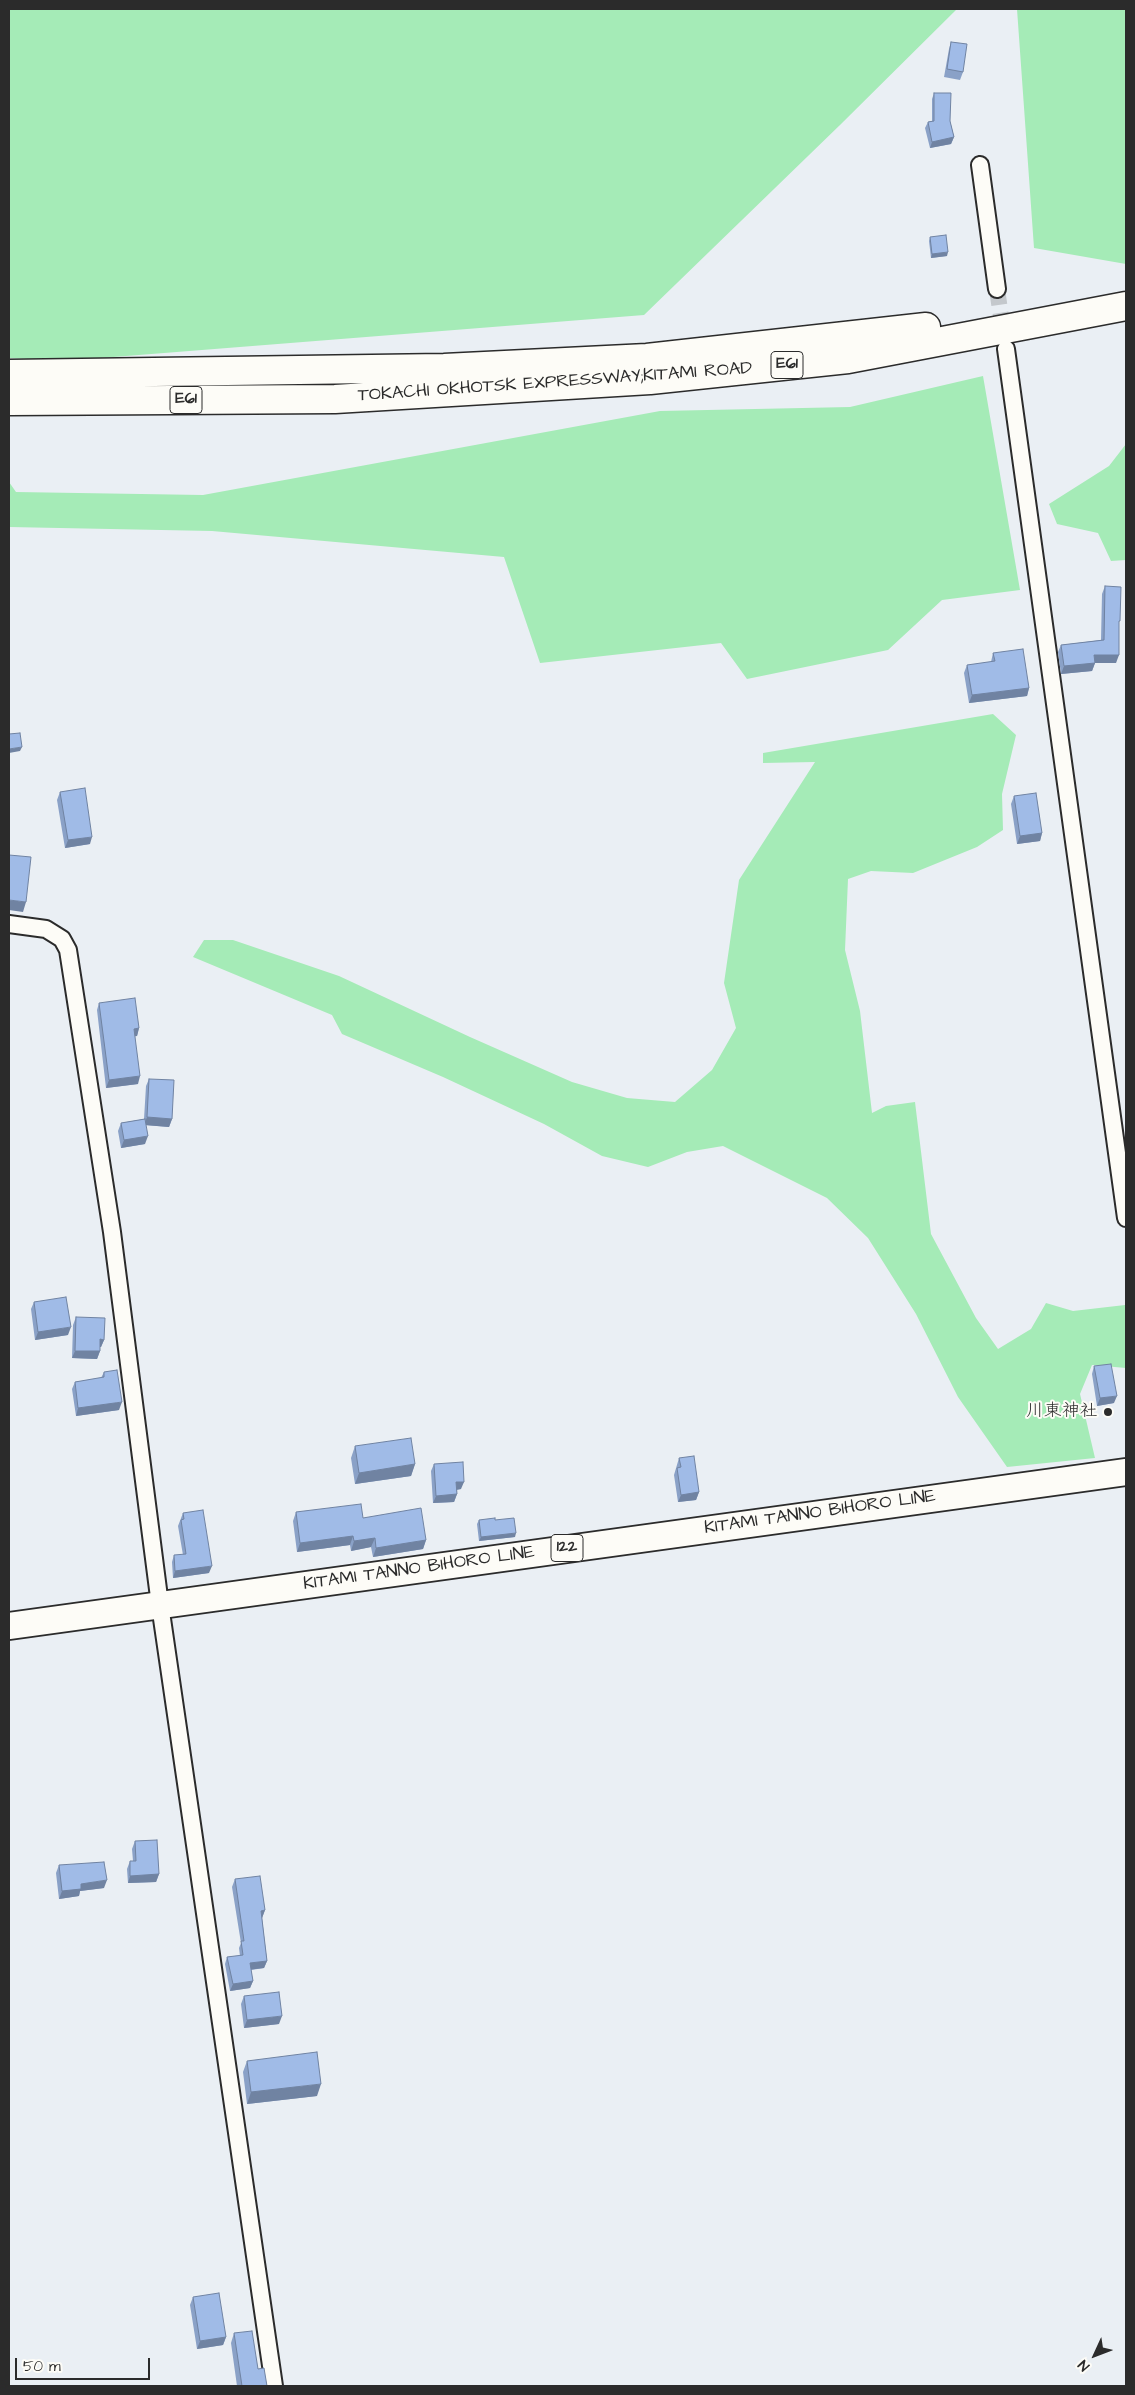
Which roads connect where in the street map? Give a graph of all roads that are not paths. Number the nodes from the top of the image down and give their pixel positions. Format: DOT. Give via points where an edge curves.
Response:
graph roads {
  1 [pos="980,165"];
  2 [pos="997,289"];
  3 [pos="1126,306"];
  4 [pos="1006,349"];
  5 [pos="9,374"];
  6 [pos="444,381"];
  7 [pos="9,401"];
  8 [pos="9,924"];
  9 [pos="1126,1218"];
  10 [pos="1126,1472"];
  11 [pos="160,1605"];
  12 [pos="9,1626"];
  13 [pos="274,2386"];
  1 -- 2 [label="street"];
  3 -- 6 [label="highway, TOKACHI OKHOTSK EXPRESSWAY;KITAMI ROAD / E61"];
  4 -- 9 [label="street"];
  5 -- 6 [label="highway, TOKACHI OKHOTSK EXPRESSWAY;KITAMI ROAD / E61" via="332,368"];
  6 -- 7 [label="highway, TOKACHI OKHOTSK EXPRESSWAY;KITAMI ROAD / E61" via="335,399"];
  8 -- 11 [label="street" via="46,929 62,939 68,950 112,1232"];
  10 -- 11 [label="main road, KITAMI TANNO BIHORO LINE / 122"];
  11 -- 12 [label="main road, KITAMI TANNO BIHORO LINE / 122"];
  11 -- 13 [label="street"];
}
